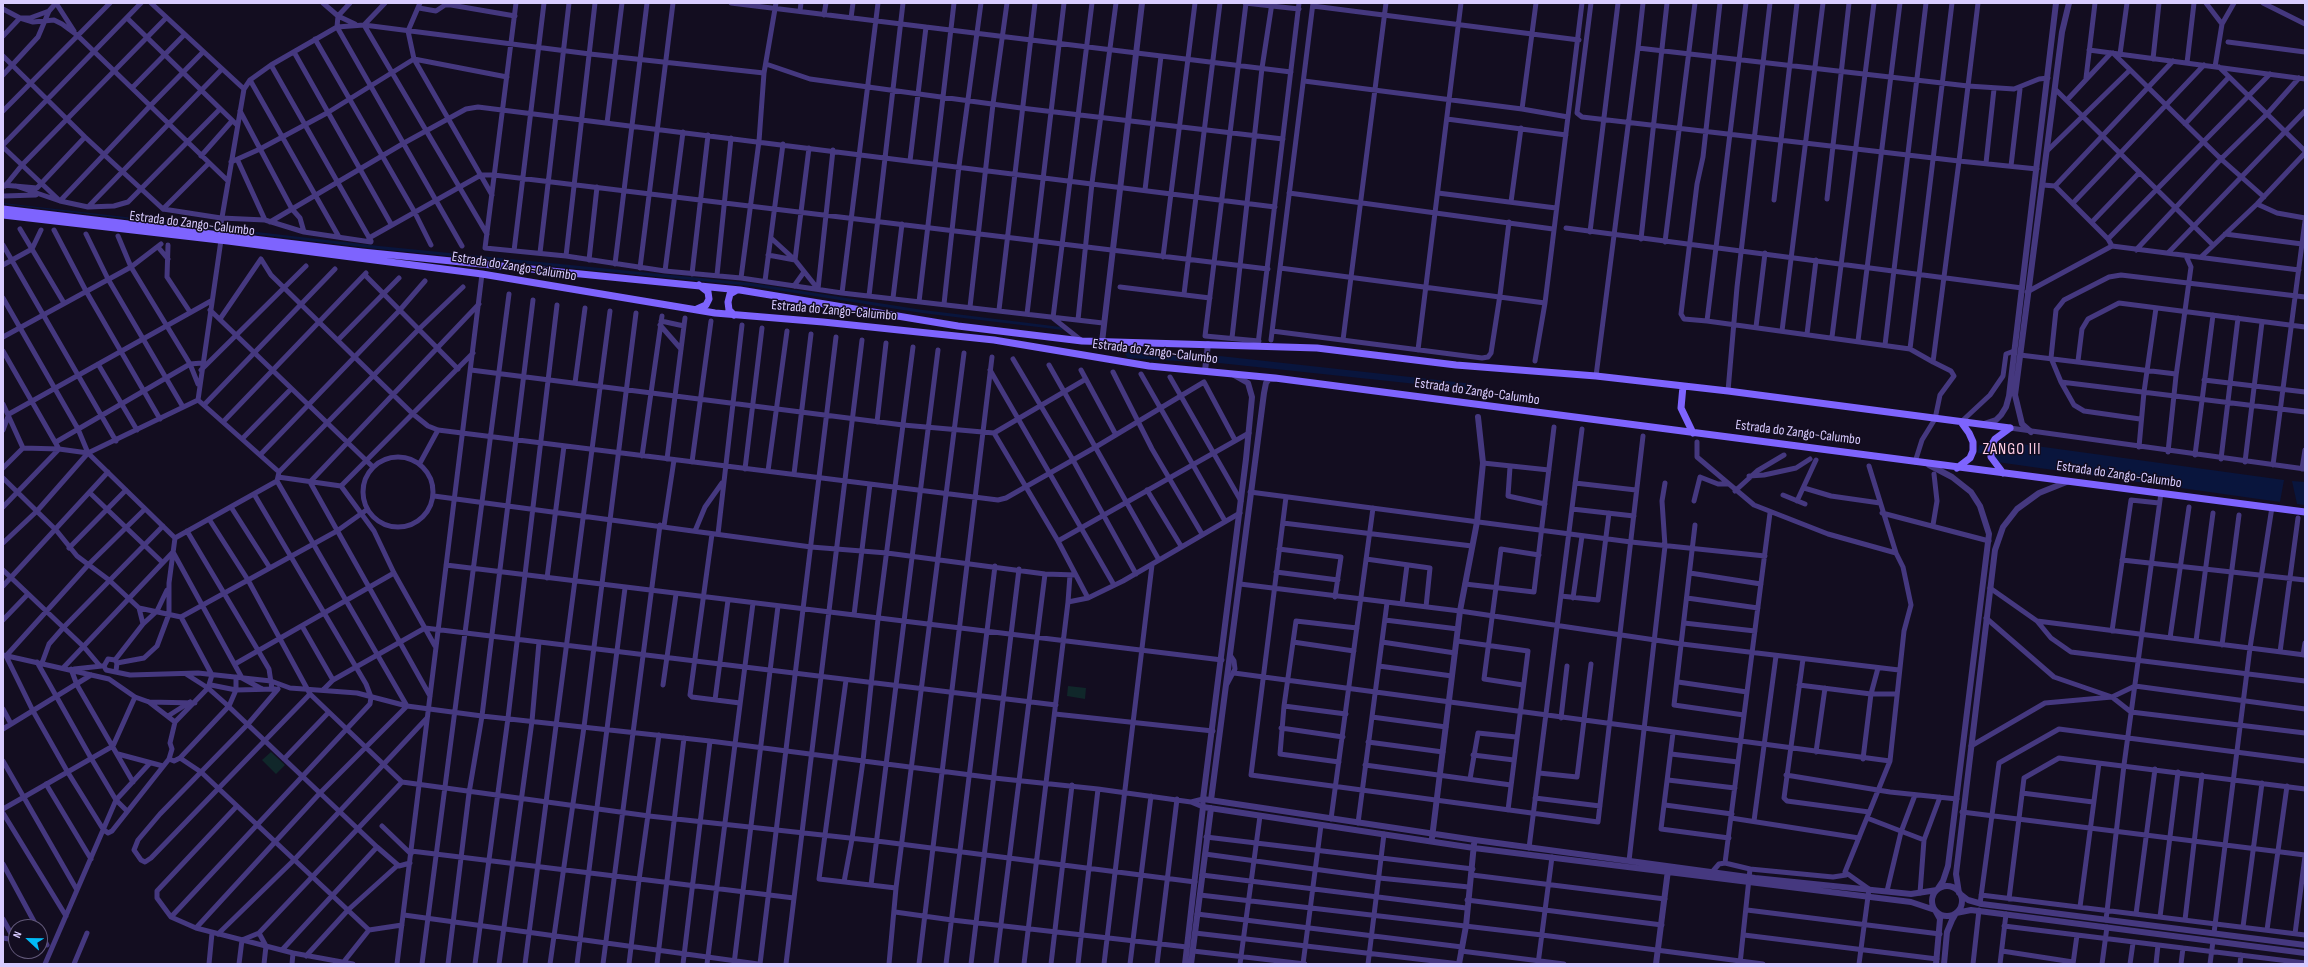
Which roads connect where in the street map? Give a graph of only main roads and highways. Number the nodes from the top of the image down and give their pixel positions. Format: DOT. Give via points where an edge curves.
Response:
graph roads {
  1 [pos="3,209"];
  2 [pos="3,215"];
  3 [pos="220,238"];
  4 [pos="698,285"];
  5 [pos="740,290"];
  6 [pos="694,310"];
  7 [pos="734,315"];
  8 [pos="1683,386"];
  9 [pos="1961,422"];
  10 [pos="1995,426"];
  11 [pos="1693,434"];
  12 [pos="1995,439"];
  13 [pos="1957,468"];
  14 [pos="2003,472"];
  15 [pos="2305,512"];
  1 -- 3 [label="main road, Estrada do Zango-Calumbo"];
  2 -- 3 [label="main road, Estrada do Zango-Calumbo"];
  3 -- 4 [label="main road, Estrada do Zango-Calumbo"];
  3 -- 6 [label="main road, Estrada do Zango-Calumbo" via="482,274"];
  4 -- 5 [label="main road, Estrada do Zango-Calumbo"];
  4 -- 6 [label="main road" via="706,289 709,299 706,305"];
  5 -- 7 [label="main road" via="732,292 728,297 729,310"];
  5 -- 8 [label="main road, Estrada do Zango-Calumbo" via="944,324 1082,342 1258,343"];
  6 -- 7 [label="main road, Estrada do Zango-Calumbo"];
  7 -- 11 [label="main road, Estrada do Zango-Calumbo" via="986,339 1121,362 1275,378"];
  8 -- 9 [label="main road, Estrada do Zango-Calumbo"];
  8 -- 11 [label="main road" via="1681,408"];
  9 -- 10 [label="main road"];
  9 -- 13 [label="main road" via="1973,442 1973,451 1970,458"];
  10 -- 12 [label="main road"];
  10 -- 12 [label="main road" via="2010,428"];
  11 -- 13 [label="main road, Estrada do Zango-Calumbo"];
  12 -- 14 [label="main road" via="1991,446 1991,457"];
  13 -- 14 [label="main road, Estrada do Zango-Calumbo"];
  14 -- 15 [label="main road, Estrada do Zango-Calumbo"];
}
